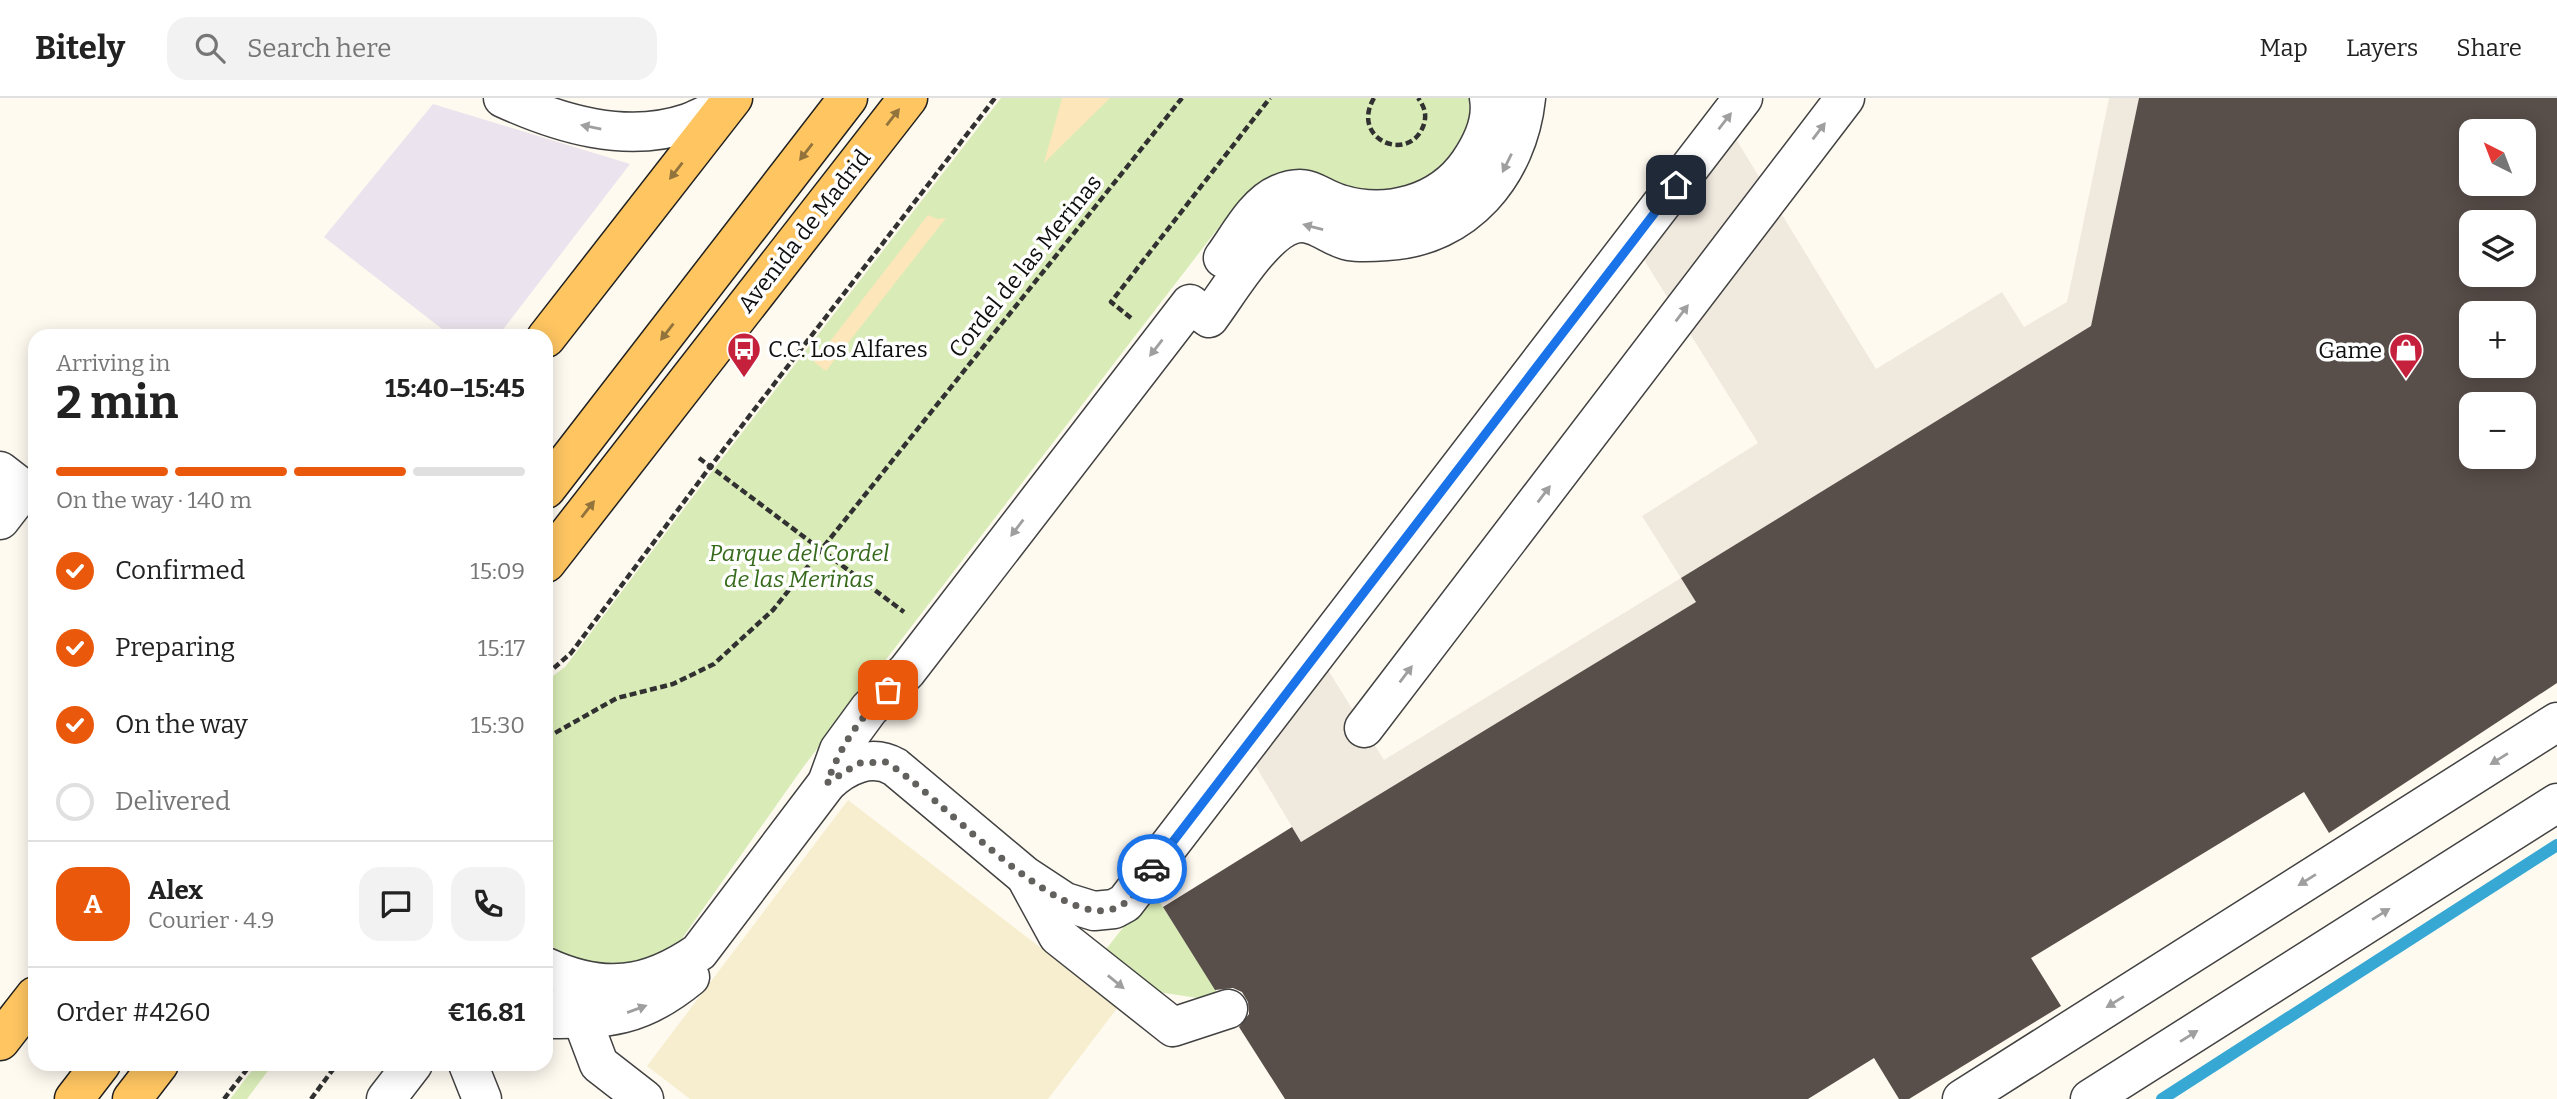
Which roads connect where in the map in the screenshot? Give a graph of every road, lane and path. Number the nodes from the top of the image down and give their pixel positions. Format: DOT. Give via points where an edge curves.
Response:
graph roads {
  1 [pos="503,98"];
  2 [pos="848,98"];
  3 [pos="908,98"];
  4 [pos="995,98"];
  5 [pos="1182,98"];
  6 [pos="1270,98"];
  7 [pos="1374,98"];
  8 [pos="1418,98"];
  9 [pos="1489,98"];
  10 [pos="1526,98"];
  11 [pos="1743,98"];
  12 [pos="1845,98"];
  13 [pos="730,102"];
  14 [pos="1190,304"];
  15 [pos="1132,318"];
  16 [pos="553,329"];
  17 [pos="699,458"];
  18 [pos="710,467"];
  19 [pos="553,480"];
  20 [pos="20,486"];
  21 [pos="0,520"];
  22 [pos="821,549"];
  23 [pos="553,554"];
  24 [pos="885,598"];
  25 [pos="553,669"];
  26 [pos="907,671"];
  27 [pos="2557,722"];
  28 [pos="1364,728"];
  29 [pos="553,734"];
  30 [pos="895,767"];
  31 [pos="827,783"];
  32 [pos="2557,803"];
  33 [pos="1024,875"];
  34 [pos="699,952"];
  35 [pos="553,972"];
  36 [pos="553,988"];
  37 [pos="28,1005"];
  38 [pos="1228,1009"];
  39 [pos="564,1019"];
  40 [pos="0,1041"];
  41 [pos="96,1071"];
  42 [pos="154,1071"];
  43 [pos="245,1071"];
  44 [pos="332,1071"];
  45 [pos="408,1071"];
  46 [pos="471,1071"];
  47 [pos="74,1099"];
  48 [pos="132,1099"];
  49 [pos="223,1099"];
  50 [pos="311,1099"];
  51 [pos="386,1099"];
  52 [pos="482,1099"];
  53 [pos="644,1099"];
  54 [pos="1962,1099"];
  55 [pos="2090,1099"];
  13 -- 1 [label="street, one-way" via="687,123 646,131 566,123"];
  2 -- 19 [label="main road, Avenida de Madrid, one-way"];
  23 -- 3 [label="main road, Avenida de Madrid, one-way"];
  4 -- 18 [label="path"];
  5 -- 22 [label="path, Cordel de las Merinas"];
  6 -- 15 [label="path" via="1111,302"];
  7 -- 8 [label="path" via="1368,116 1370,128 1383,142 1401,145 1412,140 1423,125 1425,113"];
  9 -- 14 [label="street" via="1489,119 1474,157 1436,193 1399,208 1368,210 1336,203 1316,191 1280,193 1264,204"];
  10 -- 14 [label="street, one-way" via="1518,137 1502,173 1492,189 1463,215 1433,232 1406,240 1349,241 1311,224 1295,224 1269,240 1209,318"];
  33 -- 11 [label="street, one-way" via="1080,908 1105,911 1128,900"];
  28 -- 12 [label="street, one-way"];
  13 -- 16 [label="main road, one-way"];
  14 -- 26 [label="street, one-way"];
  17 -- 18 [label="path"];
  18 -- 22 [label="path"];
  18 -- 25 [label="path" via="572,653"];
  20 -- 21 [label="street"];
  22 -- 24 [label="path"];
  22 -- 29 [label="path, Cordel de las Merinas" via="774,610 714,664 673,684 617,698"];
  26 -- 30 [label="street" via="886,737 888,759"];
  26 -- 31 [label="street" via="869,709 839,750"];
  27 -- 54 [label="street, one-way"];
  30 -- 31 [label="street" via="877,761 859,763"];
  30 -- 33 [label="street"];
  31 -- 34 [label="street"];
  55 -- 32 [label="street, one-way"];
  33 -- 38 [label="street, one-way" via="1058,936 1173,1027"];
  34 -- 35 [label="street" via="676,968 623,984 596,983"];
  39 -- 34 [label="street, one-way" via="624,1014 645,1007 691,976"];
  36 -- 39 [label="street"];
  37 -- 40 [label="main road"];
  39 -- 53 [label="street" via="599,1064"];
  41 -- 47 [label="main road"];
  42 -- 48 [label="main road"];
  43 -- 49 [label="path"];
  44 -- 50 [label="path"];
  45 -- 51 [label="street"];
  46 -- 52 [label="street"];
}
